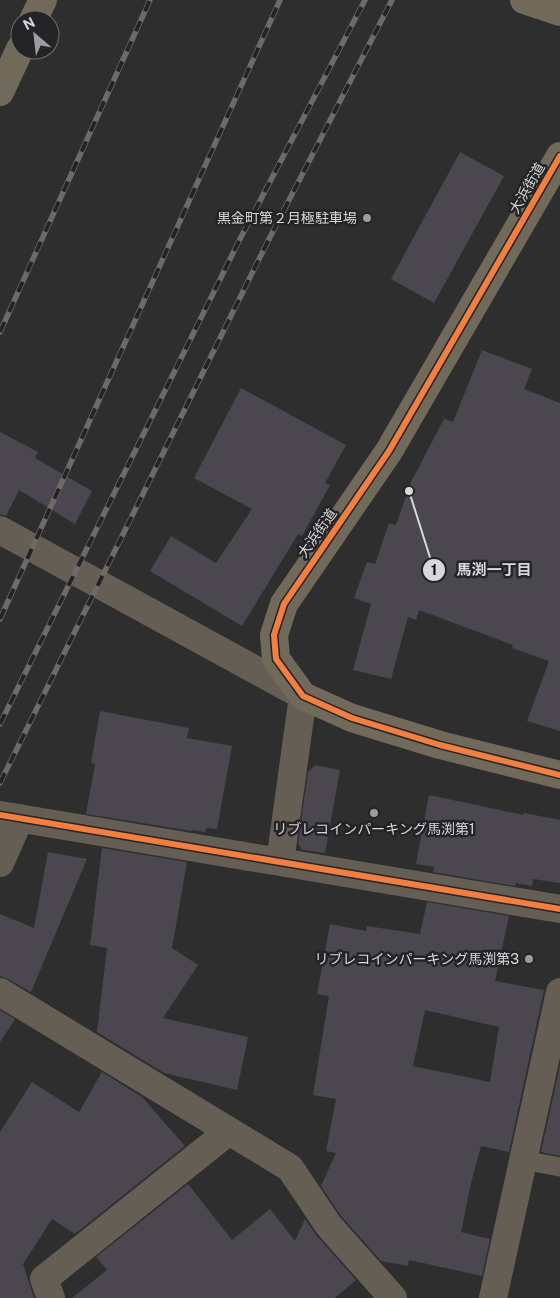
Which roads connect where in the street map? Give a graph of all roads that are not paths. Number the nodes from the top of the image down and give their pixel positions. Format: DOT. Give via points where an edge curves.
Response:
graph roads {
  1 [pos="524,0"];
  2 [pos="560,12"];
  3 [pos="15,60"];
  4 [pos="0,92"];
  5 [pos="560,156"];
  6 [pos="0,530"];
  7 [pos="303,696"];
  8 [pos="560,775"];
  9 [pos="10,816"];
  10 [pos="0,862"];
  11 [pos="280,862"];
  12 [pos="560,909"];
  13 [pos="0,992"];
  14 [pos="560,992"];
  15 [pos="228,1131"];
  16 [pos="523,1160"];
  17 [pos="560,1167"];
  18 [pos="51,1298"];
  19 [pos="393,1298"];
  20 [pos="493,1298"];
  1 -- 2 [label="street"];
  3 -- 4 [label="street"];
  5 -- 7 [label="street, 大浜街道" via="389,451 284,604 274,635 276,659"];
  6 -- 7 [label="street"];
  7 -- 8 [label="street, 大浜街道" via="352,718 440,745"];
  7 -- 11 [label="street"];
  9 -- 10 [label="street"];
  9 -- 11 [label="street"];
  11 -- 12 [label="street"];
  13 -- 15 [label="street"];
  14 -- 16 [label="street"];
  15 -- 18 [label="street" via="44,1279"];
  15 -- 19 [label="street" via="290,1168 330,1226"];
  16 -- 17 [label="lane"];
  16 -- 20 [label="street"];
}
